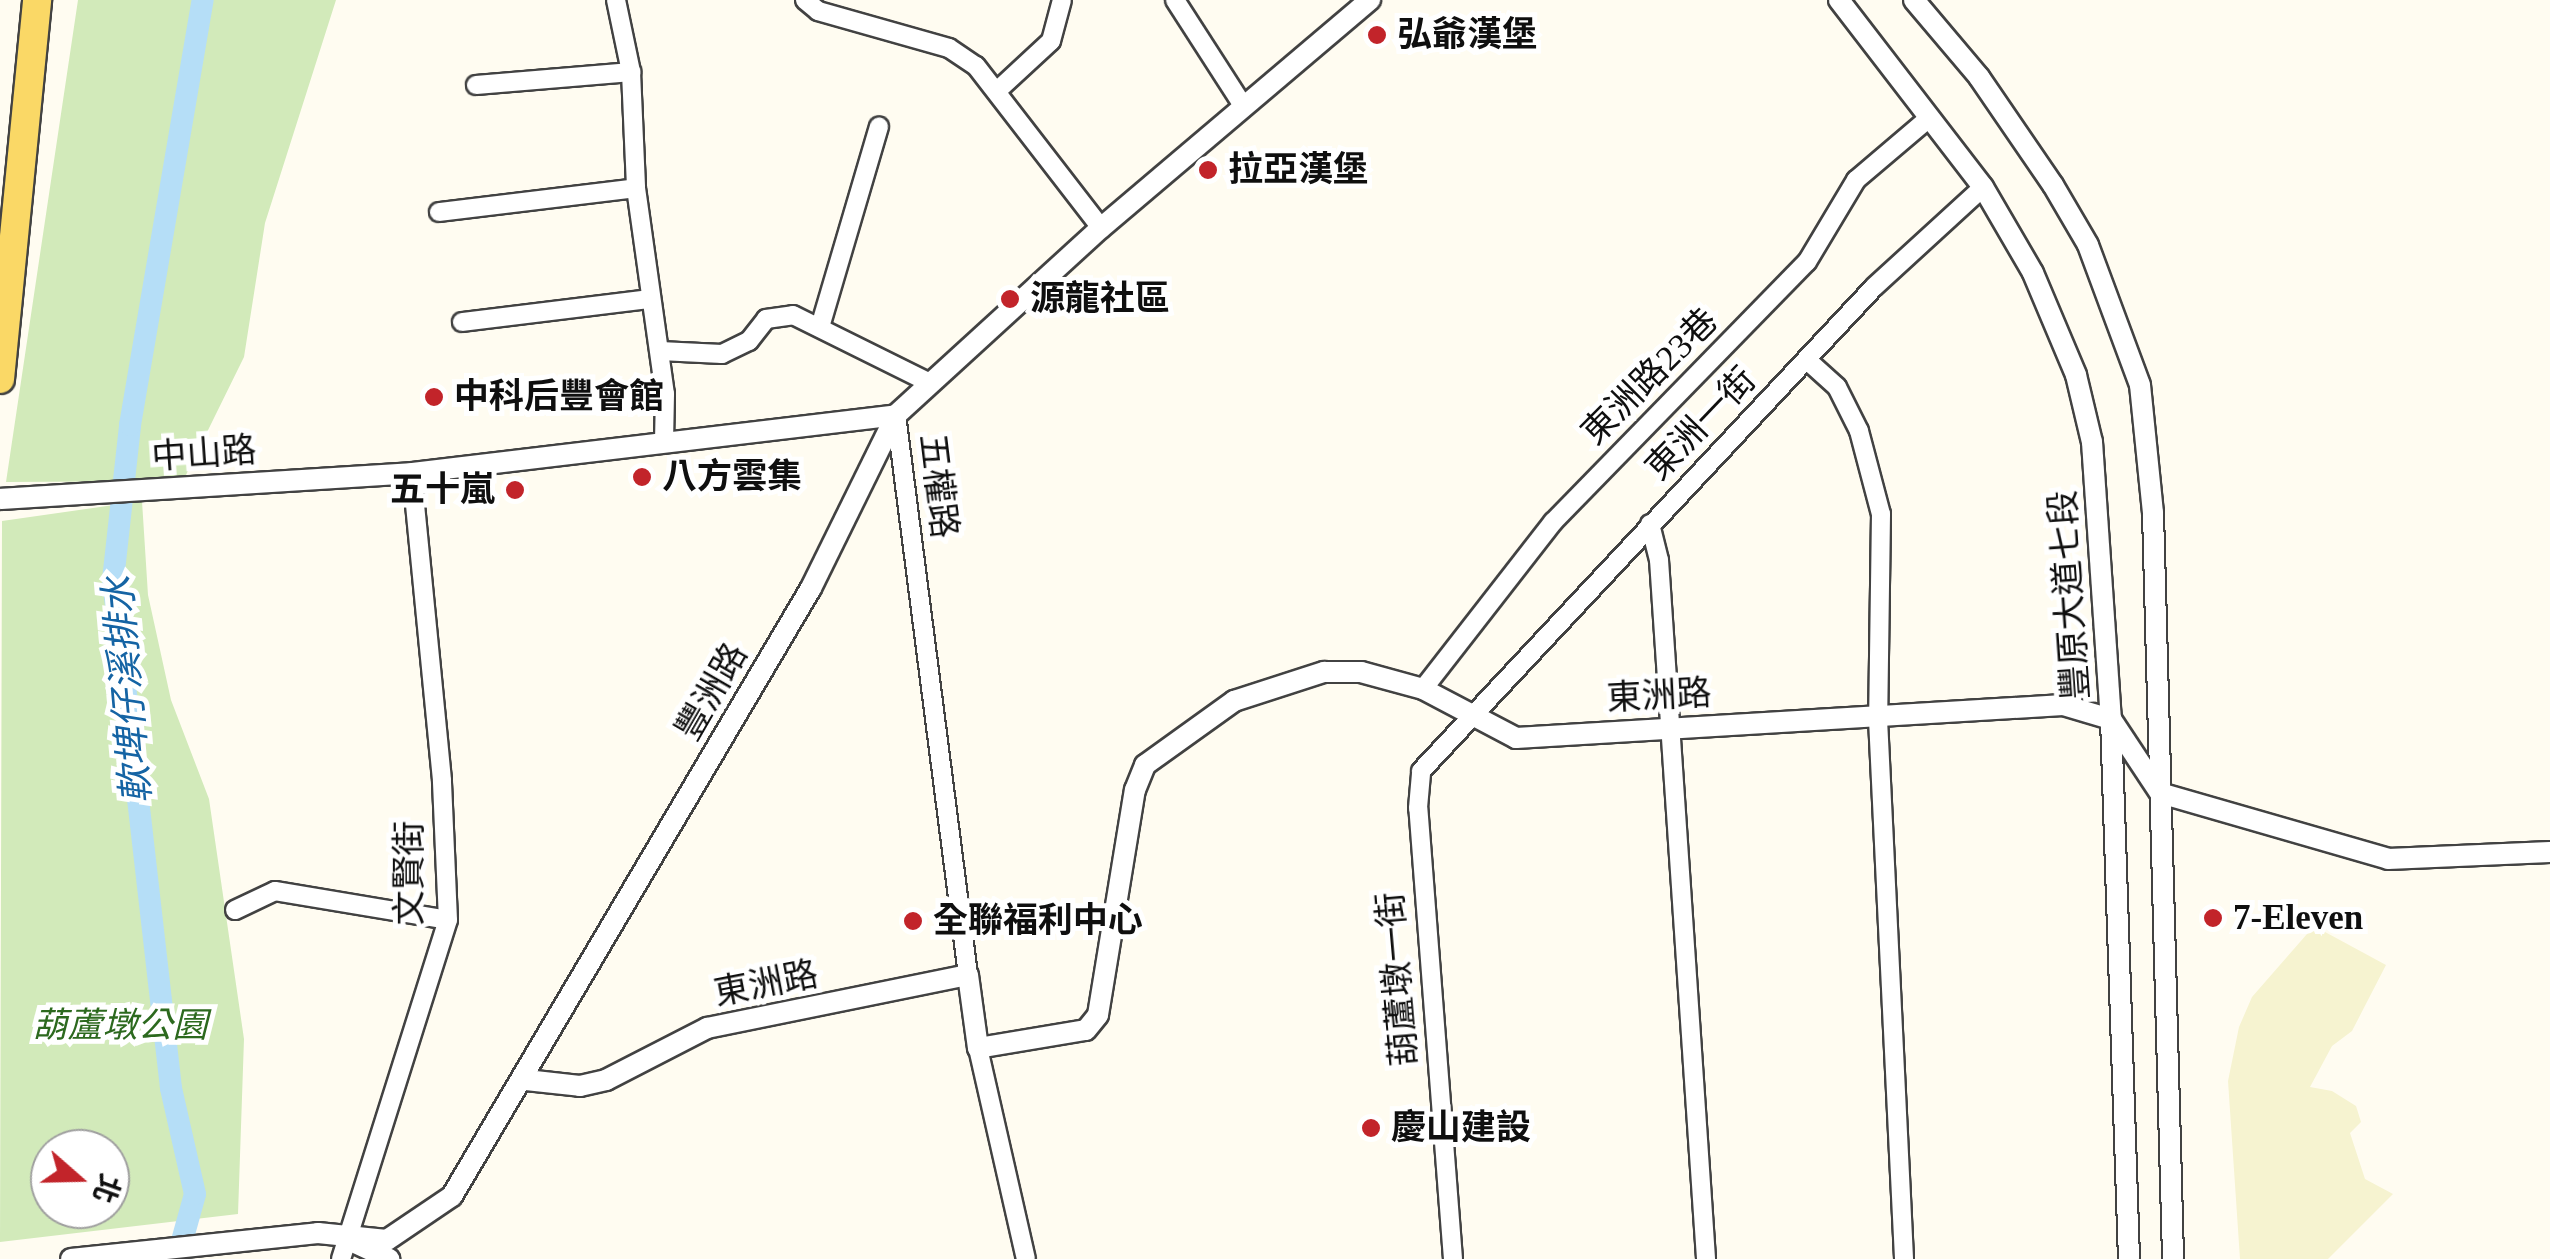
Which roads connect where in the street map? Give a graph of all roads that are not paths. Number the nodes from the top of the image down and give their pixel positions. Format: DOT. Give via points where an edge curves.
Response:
graph roads {
  1 [pos="37,0"];
  2 [pos="616,0"];
  3 [pos="805,0"];
  4 [pos="1062,0"];
  5 [pos="1175,0"];
  6 [pos="1370,0"];
  7 [pos="1839,0"];
  8 [pos="1914,0"];
  9 [pos="631,72"];
  10 [pos="476,85"];
  11 [pos="998,90"];
  12 [pos="1244,107"];
  13 [pos="1928,119"];
  14 [pos="879,127"];
  15 [pos="1983,187"];
  16 [pos="636,188"];
  17 [pos="439,212"];
  18 [pos="1100,228"];
  19 [pos="650,299"];
  20 [pos="462,322"];
  21 [pos="820,327"];
  22 [pos="660,351"];
  23 [pos="1806,360"];
  24 [pos="0,379"];
  25 [pos="926,382"];
  26 [pos="896,415"];
  27 [pos="664,443"];
  28 [pos="412,473"];
  29 [pos="0,500"];
  30 [pos="1650,524"];
  31 [pos="1423,688"];
  32 [pos="1472,712"];
  33 [pos="1878,719"];
  34 [pos="2110,719"];
  35 [pos="1670,727"];
  36 [pos="2160,793"];
  37 [pos="2550,852"];
  38 [pos="234,910"];
  39 [pos="448,920"];
  40 [pos="968,975"];
  41 [pos="978,1048"];
  42 [pos="526,1080"];
  43 [pos="345,1250"];
  44 [pos="71,1259"];
  45 [pos="390,1259"];
  46 [pos="1026,1259"];
  47 [pos="1453,1259"];
  48 [pos="1706,1259"];
  49 [pos="1904,1259"];
  50 [pos="2128,1259"];
  51 [pos="2173,1259"];
  1 -- 24 [label="main road"];
  2 -- 9 [label="street"];
  3 -- 11 [label="street" via="818,11 949,48"];
  4 -- 11 [label="street" via="1052,41"];
  5 -- 12 [label="street"];
  6 -- 12 [label="street, 豐洲路"];
  7 -- 13 [label="street, 豐原大道七段"];
  8 -- 36 [label="street" via="1979,78 2053,185 2088,245 2140,385 2153,513"];
  9 -- 10 [label="street"];
  9 -- 16 [label="street"];
  11 -- 18 [label="street"];
  12 -- 18 [label="street, 豐洲路"];
  13 -- 15 [label="street, 豐原大道七段"];
  13 -- 31 [label="street, 東洲路23巷" via="1856,180 1807,262 1553,522"];
  14 -- 21 [label="street"];
  15 -- 23 [label="street, 東洲一街"];
  15 -- 34 [label="street, 豐原大道七段" via="2034,273 2076,375 2092,442"];
  16 -- 17 [label="street"];
  16 -- 19 [label="street"];
  18 -- 25 [label="street, 豐洲路"];
  19 -- 20 [label="street"];
  19 -- 22 [label="street"];
  21 -- 22 [label="street" via="793,315 766,319 749,341 722,354"];
  21 -- 25 [label="street"];
  22 -- 27 [label="street"];
  23 -- 30 [label="street, 東洲一街"];
  23 -- 33 [label="street" via="1836,387 1859,431 1881,514"];
  25 -- 26 [label="street, 豐洲路"];
  26 -- 27 [label="street, 五權路"];
  26 -- 40 [label="street, 五權路"];
  26 -- 42 [label="street, 豐洲路" via="811,588"];
  27 -- 28 [label="street, 五權路"];
  28 -- 29 [label="street, 中山路"];
  28 -- 39 [label="street, 文賢街" via="442,780"];
  30 -- 32 [label="street, 東洲一街"];
  30 -- 35 [label="street" via="1659,560"];
  31 -- 32 [label="street, 東洲路"];
  31 -- 41 [label="street, 東洲路" via="1361,672 1306,676 1234,701 1175,738 1145,765 1135,790 1093,1023 1072,1035"];
  32 -- 35 [label="street, 東洲路" via="1516,738"];
  32 -- 47 [label="street, 葫蘆墩一街" via="1421,772 1418,808"];
  33 -- 34 [label="street, 東洲路" via="2063,705"];
  33 -- 35 [label="street, 東洲路"];
  33 -- 49 [label="street"];
  34 -- 36 [label="street"];
  34 -- 50 [label="street, 豐原大道七段"];
  35 -- 48 [label="street"];
  36 -- 37 [label="street" via="2388,859"];
  36 -- 51 [label="street"];
  38 -- 39 [label="street" via="275,891"];
  39 -- 43 [label="street, 文賢街"];
  40 -- 41 [label="street, 五權路"];
  40 -- 42 [label="street, 東洲路" via="707,1028 606,1080 580,1086"];
  41 -- 46 [label="street"];
  42 -- 43 [label="street, 豐洲路" via="452,1196 387,1240"];
  43 -- 44 [label="street, 豐洲路" via="318,1233"];
  43 -- 45 [label="street"];
}
